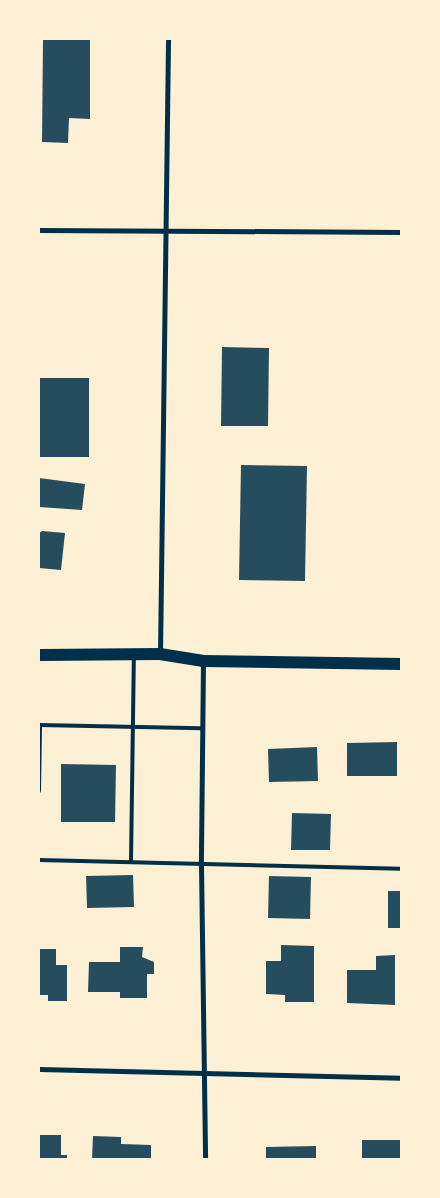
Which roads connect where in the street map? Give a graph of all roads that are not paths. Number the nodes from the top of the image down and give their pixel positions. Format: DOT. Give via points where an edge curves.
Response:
graph roads {
  1 [pos="168,39"];
  2 [pos="39,230"];
  3 [pos="165,230"];
  4 [pos="401,232"];
  5 [pos="134,654"];
  6 [pos="160,654"];
  7 [pos="39,655"];
  8 [pos="203,661"];
  9 [pos="401,664"];
  10 [pos="39,726"];
  11 [pos="134,727"];
  12 [pos="202,728"];
  13 [pos="39,791"];
  14 [pos="39,860"];
  15 [pos="131,862"];
  16 [pos="201,865"];
  17 [pos="401,869"];
  18 [pos="39,1069"];
  19 [pos="205,1072"];
  20 [pos="401,1078"];
  21 [pos="205,1159"];
  1 -- 3 [label="street"];
  2 -- 3 [label="street"];
  3 -- 4 [label="street"];
  3 -- 6 [label="street"];
  5 -- 6 [label="main road"];
  5 -- 7 [label="main road"];
  5 -- 11 [label="lane"];
  6 -- 8 [label="main road"];
  8 -- 9 [label="main road"];
  8 -- 12 [label="street"];
  10 -- 11 [label="lane"];
  10 -- 13 [label="lane"];
  11 -- 12 [label="lane"];
  11 -- 15 [label="lane"];
  12 -- 16 [label="street"];
  14 -- 15 [label="lane"];
  15 -- 16 [label="lane"];
  16 -- 17 [label="lane"];
  16 -- 19 [label="street"];
  18 -- 19 [label="street"];
  19 -- 20 [label="street"];
  19 -- 21 [label="street"];
}
